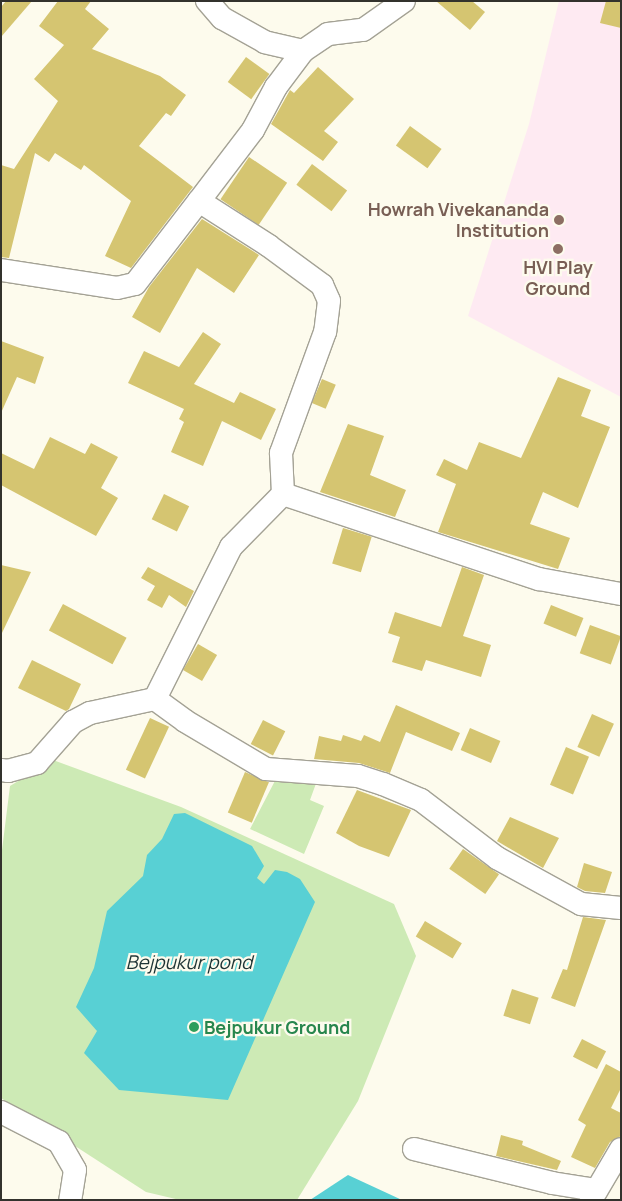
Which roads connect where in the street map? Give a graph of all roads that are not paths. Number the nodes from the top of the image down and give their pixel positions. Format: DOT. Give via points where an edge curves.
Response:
graph roads {
  1 [pos="206,1"];
  2 [pos="404,1"];
  3 [pos="303,51"];
  4 [pos="198,201"];
  5 [pos="1,270"];
  6 [pos="283,494"];
  7 [pos="621,594"];
  8 [pos="155,699"];
  9 [pos="1,770"];
  10 [pos="621,908"];
  11 [pos="1,1112"];
  12 [pos="414,1149"];
  13 [pos="621,1149"];
  14 [pos="593,1195"];
  15 [pos="70,1200"];
  1 -- 3 [label="street" via="222,18 265,42"];
  2 -- 3 [label="street" via="363,30 328,34"];
  3 -- 4 [label="street" via="276,87 253,130"];
  4 -- 5 [label="street" via="135,284 117,288"];
  4 -- 6 [label="street" via="270,246 322,285 329,301 324,332 281,453"];
  6 -- 7 [label="street" via="539,579"];
  6 -- 8 [label="street" via="231,547"];
  8 -- 9 [label="street" via="90,713 74,722 37,763 8,772"];
  8 -- 10 [label="street" via="185,721 266,769 358,776 383,784 420,800 497,858 581,904"];
  11 -- 15 [label="street" via="59,1142 76,1170"];
  12 -- 14 [label="street"];
  13 -- 14 [label="street"];
}
